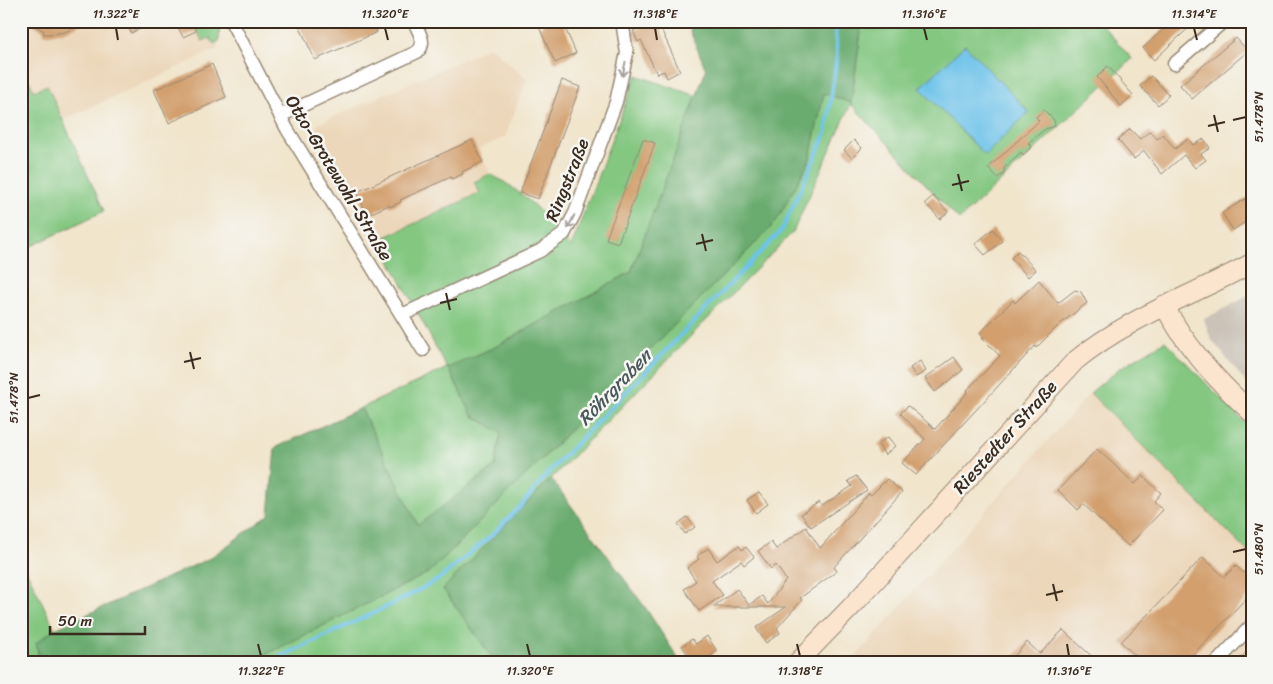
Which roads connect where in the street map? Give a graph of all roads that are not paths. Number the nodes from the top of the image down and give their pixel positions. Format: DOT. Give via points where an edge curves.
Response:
graph roads {
  1 [pos="231,21"];
  2 [pos="414,21"];
  3 [pos="622,21"];
  4 [pos="1224,21"];
  5 [pos="1174,64"];
  6 [pos="280,116"];
  7 [pos="1252,263"];
  8 [pos="1164,305"];
  9 [pos="402,315"];
  10 [pos="423,350"];
  11 [pos="1252,413"];
  12 [pos="1252,625"];
  13 [pos="797,663"];
  14 [pos="1216,663"];
  1 -- 6 [label="street, Otto-Grotewohl-Straße"];
  2 -- 6 [label="street" via="423,42 417,52"];
  3 -- 9 [label="street, Ringstraße, one-way" via="627,48 623,76 609,122 566,231 540,251"];
  4 -- 5 [label="street"];
  6 -- 9 [label="street, Otto-Grotewohl-Straße"];
  7 -- 8 [label="main road, Riestedter Straße"];
  8 -- 11 [label="main road" via="1183,338"];
  8 -- 13 [label="main road, Riestedter Straße" via="1110,335 1061,374 891,564"];
  9 -- 10 [label="street, Otto-Grotewohl-Straße"];
  12 -- 14 [label="street"];
}
